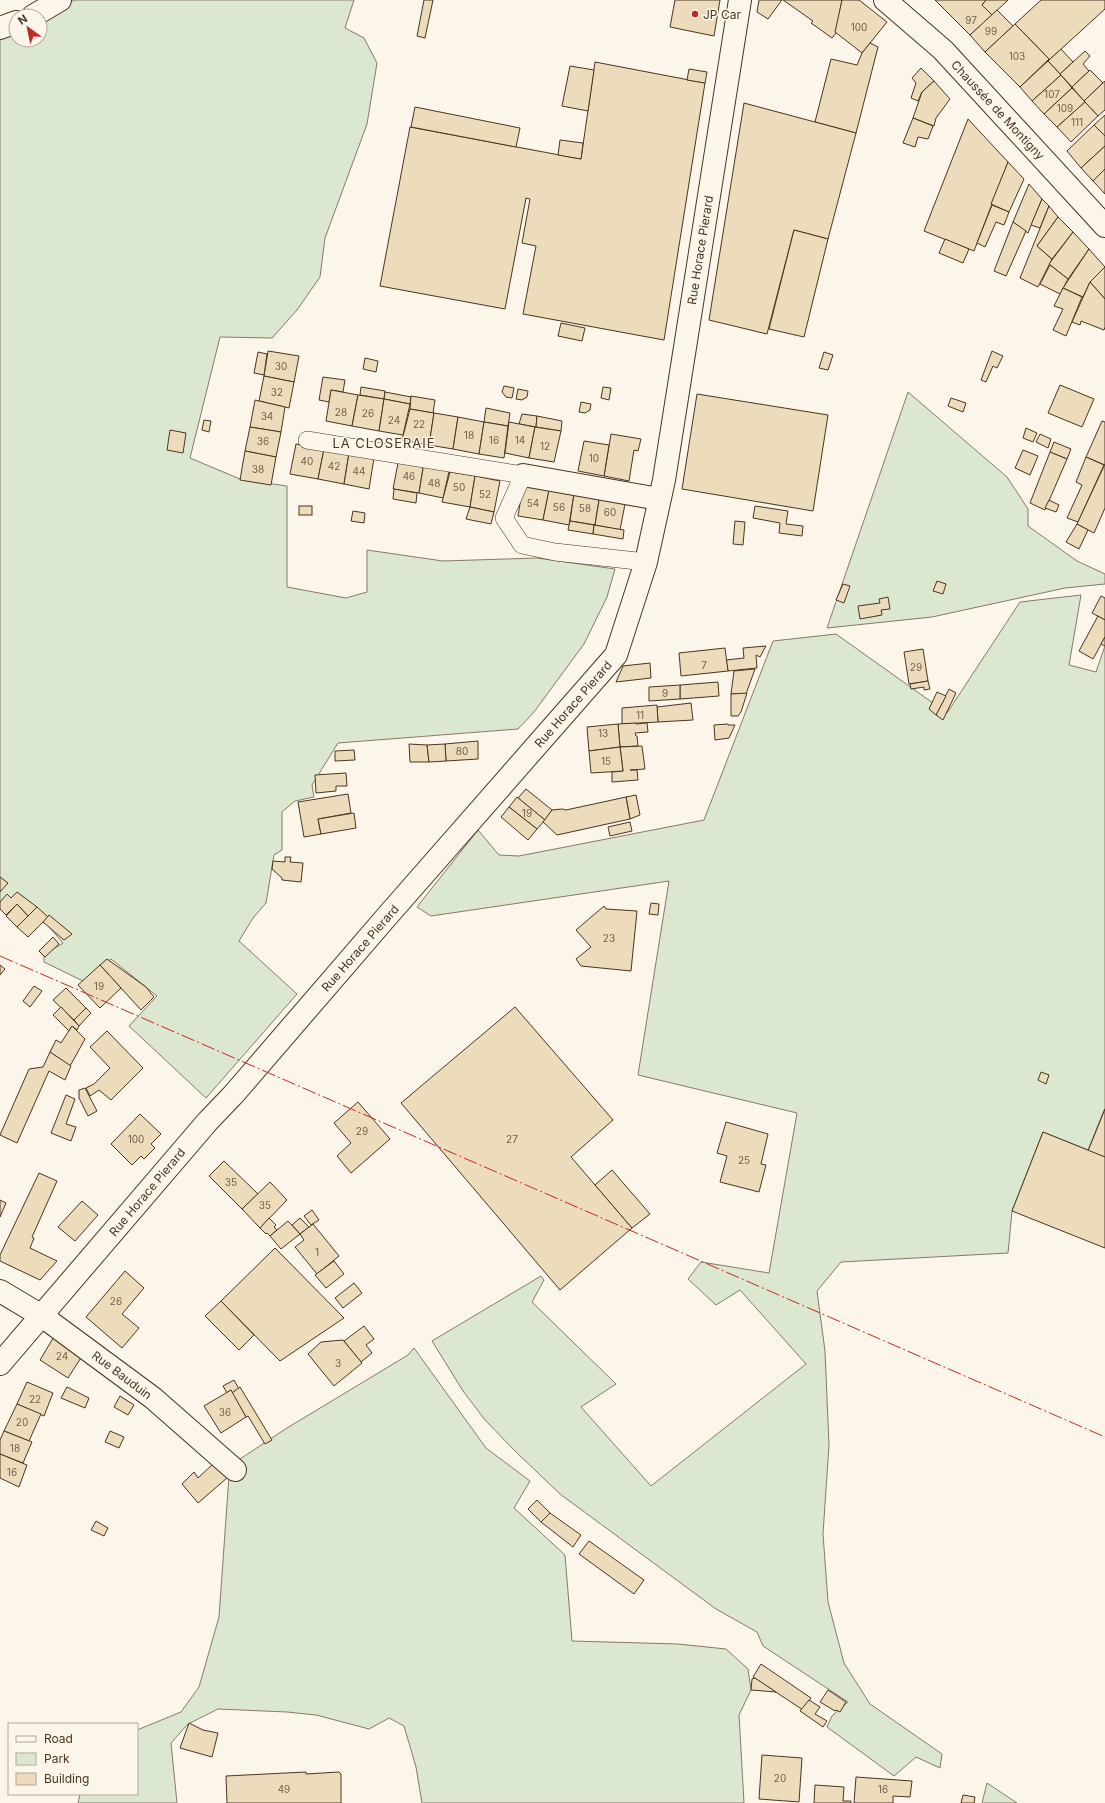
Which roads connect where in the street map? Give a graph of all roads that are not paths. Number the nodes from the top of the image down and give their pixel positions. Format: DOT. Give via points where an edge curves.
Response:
graph roads {
  1 [pos="60,0"];
  2 [pos="740,0"];
  3 [pos="885,0"];
  4 [pos="46,8"];
  5 [pos="1105,226"];
  6 [pos="307,440"];
  7 [pos="523,475"];
  8 [pos="659,499"];
  9 [pos="646,562"];
  10 [pos="0,1291"];
  11 [pos="42,1316"];
  12 [pos="0,1364"];
  13 [pos="235,1470"];
  1 -- 4 [label="main road"];
  2 -- 8 [label="main road, Rue Horace Pierard"];
  3 -- 5 [label="main road, Chaussée de Montigny" via="943,50"];
  6 -- 7 [label="street"];
  7 -- 8 [label="main road"];
  7 -- 9 [label="street" via="504,518 522,545 555,552"];
  8 -- 9 [label="main road, Rue Horace Pierard"];
  9 -- 11 [label="main road, Rue Horace Pierard" via="616,655 208,1121"];
  10 -- 11 [label="main road, Rue Bauduin"];
  11 -- 12 [label="main road, Rue Horace Pierard"];
  11 -- 13 [label="main road, Rue Bauduin" via="153,1398"];
}
